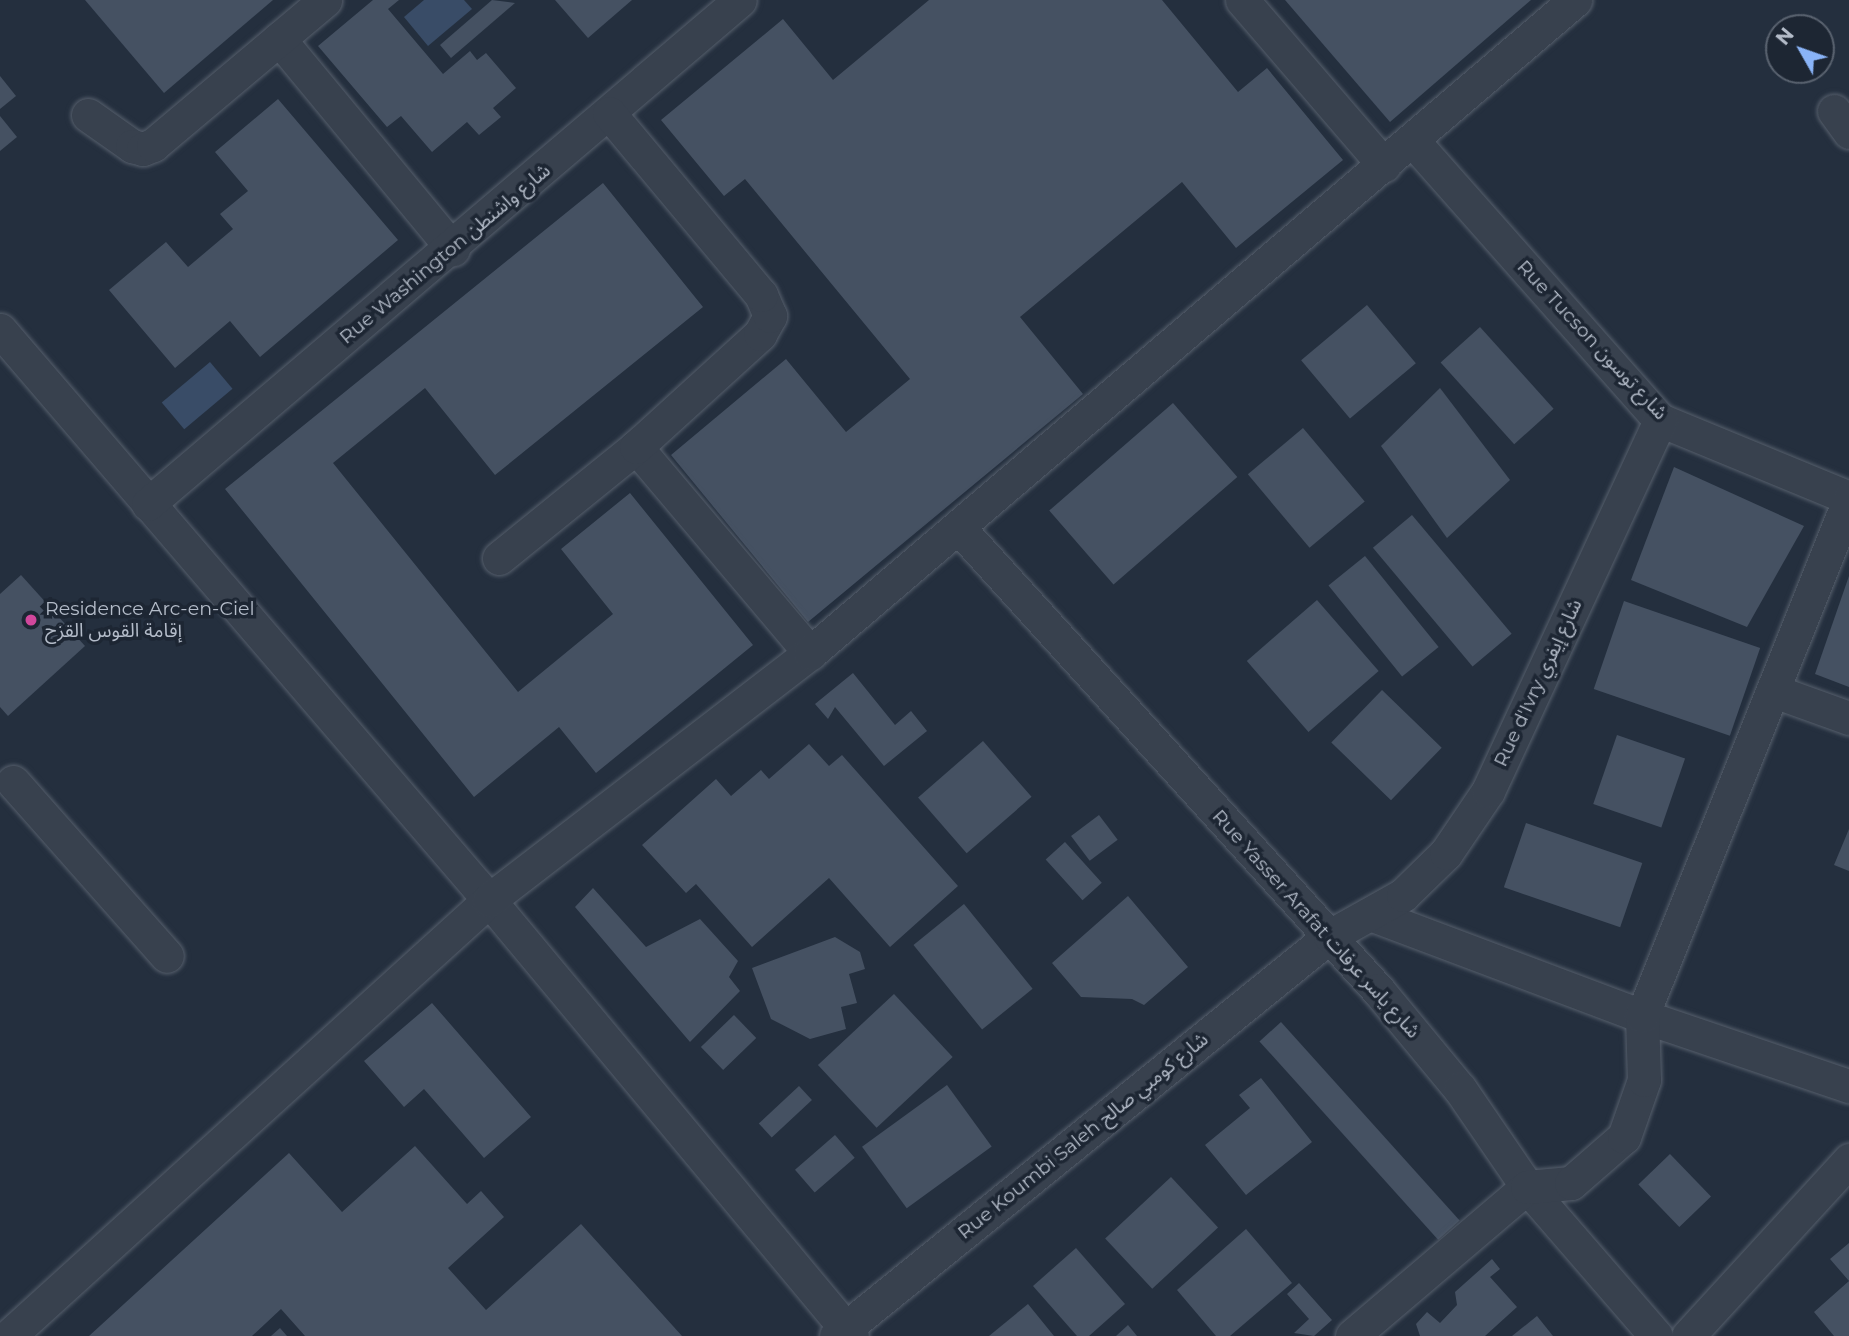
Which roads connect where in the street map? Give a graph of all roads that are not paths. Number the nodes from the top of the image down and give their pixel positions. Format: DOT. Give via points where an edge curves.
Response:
graph roads {
  1 [pos="325,0"];
  2 [pos="740,0"];
  3 [pos="1242,0"];
  4 [pos="1576,0"];
  5 [pos="279,39"];
  6 [pos="609,113"];
  7 [pos="88,114"];
  8 [pos="1413,141"];
  9 [pos="1384,165"];
  10 [pos="453,248"];
  11 [pos="0,330"];
  12 [pos="1660,420"];
  13 [pos="636,447"];
  14 [pos="1849,499"];
  15 [pos="148,505"];
  16 [pos="957,527"];
  17 [pos="499,558"];
  18 [pos="810,653"];
  19 [pos="1774,691"];
  20 [pos="1849,718"];
  21 [pos="4,781"];
  22 [pos="489,900"];
  23 [pos="1373,915"];
  24 [pos="1330,936"];
  25 [pos="167,956"];
  26 [pos="1642,1016"];
  27 [pos="1849,1086"];
  28 [pos="1849,1160"];
  29 [pos="1527,1186"];
  30 [pos="844,1333"];
  31 [pos="9,1336"];
  32 [pos="1352,1336"];
  33 [pos="1656,1336"];
  34 [pos="1688,1336"];
  1 -- 5 [label="street"];
  2 -- 6 [label="street, Rue Washington شارع واشنطن"];
  3 -- 9 [label="street"];
  4 -- 8 [label="street"];
  5 -- 7 [label="street" via="143,149"];
  5 -- 10 [label="street"];
  6 -- 10 [label="street, Rue Washington شارع واشنطن"];
  6 -- 13 [label="street" via="761,295 770,316 760,334"];
  8 -- 9 [label="street"];
  8 -- 12 [label="street, Rue Tucson شارع توسون"];
  9 -- 16 [label="street"];
  10 -- 15 [label="street, Rue Washington شارع واشنطن"];
  11 -- 15 [label="street"];
  12 -- 14 [label="street, Rue Tucson شارع توسون"];
  12 -- 23 [label="street, Rue d'Ivry شارع إيفري" via="1488,790 1446,853 1403,895"];
  13 -- 17 [label="street"];
  13 -- 18 [label="street"];
  14 -- 19 [label="street"];
  15 -- 22 [label="street"];
  16 -- 18 [label="street"];
  16 -- 24 [label="street, Rue Yasser Arafat شارع ياسر عرفات"];
  18 -- 22 [label="street"];
  19 -- 20 [label="street"];
  19 -- 26 [label="street"];
  21 -- 25 [label="street"];
  22 -- 30 [label="street"];
  22 -- 31 [label="street"];
  23 -- 24 [label="street, Rue d'Ivry شارع إيفري"];
  23 -- 26 [label="street"];
  24 -- 29 [label="street, Rue Yasser Arafat شارع ياسر عرفات" via="1461,1089"];
  24 -- 30 [label="street, Rue Koumbi Saleh شارع كومبي صالح"];
  26 -- 27 [label="street"];
  26 -- 29 [label="street" via="1644,1080 1624,1137 1571,1183"];
  28 -- 34 [label="street"];
  29 -- 32 [label="street"];
  29 -- 33 [label="street, Rue Yasser Arafat شارع ياسر عرفات"];
}
